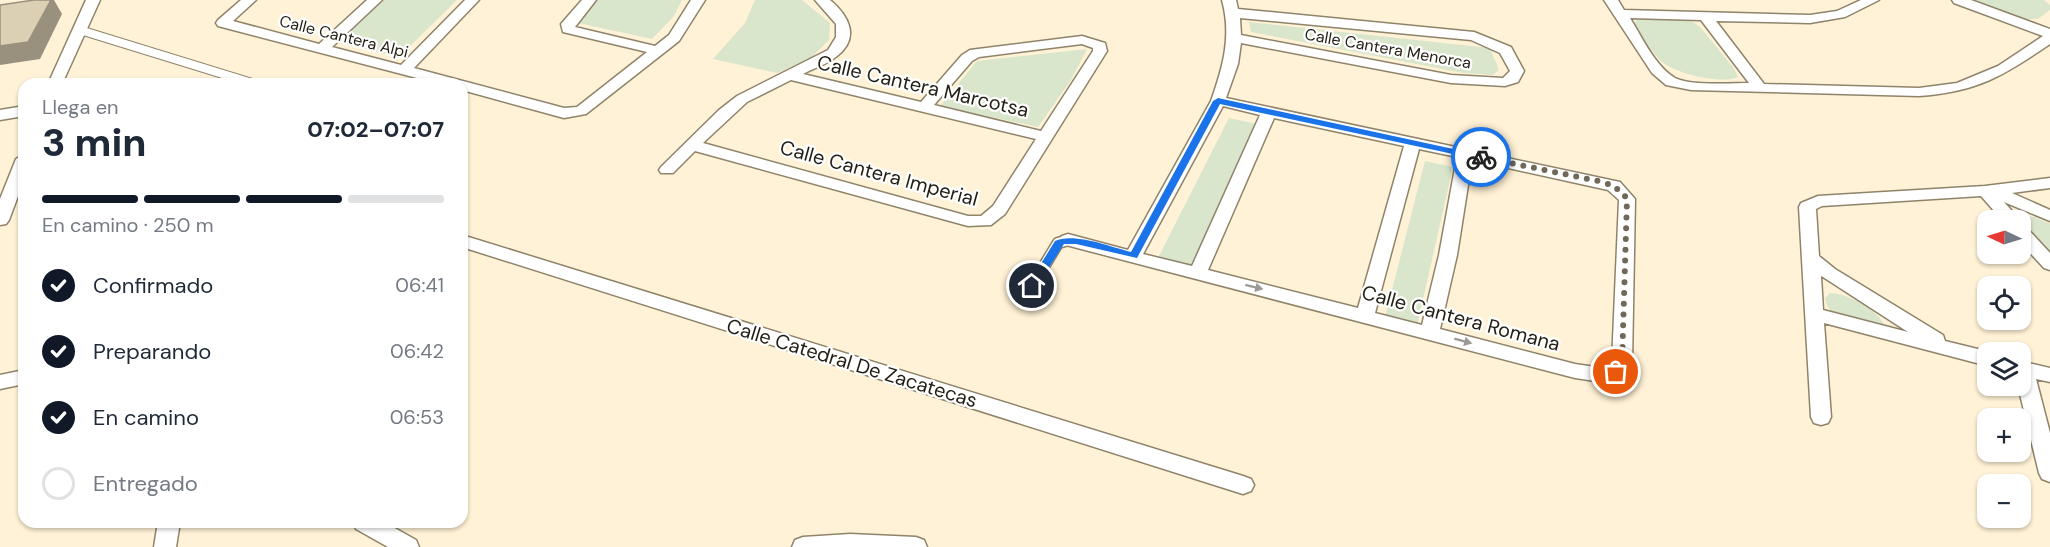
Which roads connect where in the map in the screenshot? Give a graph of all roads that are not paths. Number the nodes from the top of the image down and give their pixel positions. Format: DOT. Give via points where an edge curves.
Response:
graph roads {
  1 [pos="93,0"];
  2 [pos="249,0"];
  3 [pos="375,0"];
  4 [pos="472,0"];
  5 [pos="589,0"];
  6 [pos="698,0"];
  7 [pos="822,0"];
  8 [pos="1611,0"];
  9 [pos="1872,0"];
  10 [pos="1959,0"];
  11 [pos="1231,7"];
  12 [pos="1620,14"];
  13 [pos="1706,17"];
  14 [pos="80,30"];
  15 [pos="2050,36"];
  16 [pos="1235,38"];
  17 [pos="322,49"];
  18 [pos="658,51"];
  19 [pos="404,70"];
  20 [pos="790,75"];
  21 [pos="58,78"];
  22 [pos="236,78"];
  23 [pos="434,78"];
  24 [pos="468,87"];
  25 [pos="1760,88"];
  26 [pos="1218,101"];
  27 [pos="924,108"];
  28 [pos="18,112"];
  29 [pos="1269,112"];
  30 [pos="0,115"];
  31 [pos="1047,137"];
  32 [pos="1413,142"];
  33 [pos="692,145"];
  34 [pos="1465,154"];
  35 [pos="667,170"];
  36 [pos="18,174"];
  37 [pos="2050,183"];
  38 [pos="1989,191"];
  39 [pos="2003,210"];
  40 [pos="2050,216"];
  41 [pos="0,220"];
  42 [pos="1068,240"];
  43 [pos="2031,243"];
  44 [pos="468,244"];
  45 [pos="1133,256"];
  46 [pos="1809,257"];
  47 [pos="2050,264"];
  48 [pos="1197,273"];
  49 [pos="1032,286"];
  50 [pos="1814,314"];
  51 [pos="1365,316"];
  52 [pos="1430,333"];
  53 [pos="1950,349"];
  54 [pos="1977,356"];
  55 [pos="2031,370"];
  56 [pos="2050,375"];
  57 [pos="18,378"];
  58 [pos="0,382"];
  59 [pos="2029,396"];
  60 [pos="1821,417"];
  61 [pos="2050,473"];
  62 [pos="1243,485"];
  63 [pos="168,528"];
  64 [pos="375,528"];
  65 [pos="165,547"];
  66 [pos="408,547"];
  67 [pos="803,547"];
  68 [pos="916,547"];
  1 -- 14 [label="street"];
  2 -- 17 [label="street, Calle Cantera Alpi" via="223,23"];
  3 -- 17 [label="street"];
  4 -- 19 [label="street"];
  5 -- 18 [label="street" via="568,24 568,30"];
  6 -- 18 [label="street" via="679,31"];
  7 -- 20 [label="street" via="839,14 843,41 833,53"];
  8 -- 12 [label="street"];
  9 -- 13 [label="street" via="1851,11 1817,18"];
  10 -- 15 [label="street"];
  11 -- 16 [label="street"];
  11 -- 16 [label="street, Calle Cantera Menorca" via="1474,36 1506,50 1517,71 1514,79 1505,82 1450,79"];
  12 -- 13 [label="street"];
  12 -- 25 [label="street" via="1657,70 1671,82"];
  13 -- 25 [label="street"];
  14 -- 21 [label="street"];
  14 -- 22 [label="lane"];
  15 -- 25 [label="street" via="1990,79 1952,90"];
  16 -- 26 [label="street" via="1233,59"];
  17 -- 19 [label="street, Calle Cantera Alpi"];
  18 -- 24 [label="street" via="587,108 572,113"];
  19 -- 23 [label="street, Calle Cantera Alpi"];
  20 -- 27 [label="street, Calle Cantera Marcotsa"];
  20 -- 33 [label="street" via="742,99"];
  26 -- 29 [label="street, Calle Cantera Romana"];
  26 -- 45 [label="street"];
  27 -- 31 [label="street, Calle Cantera Marcotsa"];
  27 -- 31 [label="street, Calle Cantera Imperial" via="975,53 1082,40 1096,42 1100,51"];
  28 -- 30 [label="street"];
  29 -- 32 [label="street, Calle Cantera Romana"];
  29 -- 48 [label="street"];
  31 -- 33 [label="street, Calle Cantera Imperial" via="999,210 979,223"];
  32 -- 34 [label="street, Calle Cantera Romana"];
  32 -- 51 [label="street"];
  33 -- 35 [label="street"];
  34 -- 52 [label="street"];
  52 -- 34 [label="street, Calle Cantera Romana, one-way" via="1588,374 1616,372 1622,363 1627,199 1624,195 1603,182"];
  36 -- 41 [label="street"];
  37 -- 38 [label="street"];
  38 -- 39 [label="street"];
  38 -- 40 [label="street"];
  38 -- 46 [label="street" via="1818,201 1806,212"];
  42 -- 45 [label="street, Calle Cantera Romana"];
  42 -- 49 [label="lane" via="1059,243"];
  43 -- 47 [label="street"];
  44 -- 62 [label="street, Calle Catedral De Zacatecas"];
  45 -- 48 [label="street, Calle Cantera Romana"];
  46 -- 50 [label="street"];
  46 -- 53 [label="street"];
  48 -- 51 [label="street, Calle Cantera Romana, one-way"];
  50 -- 53 [label="street"];
  50 -- 60 [label="street"];
  51 -- 52 [label="street, Calle Cantera Romana"];
  53 -- 54 [label="street"];
  55 -- 56 [label="street"];
  57 -- 58 [label="street"];
  59 -- 61 [label="street"];
  63 -- 65 [label="street"];
  64 -- 66 [label="street"];
  67 -- 68 [label="street"];
}
